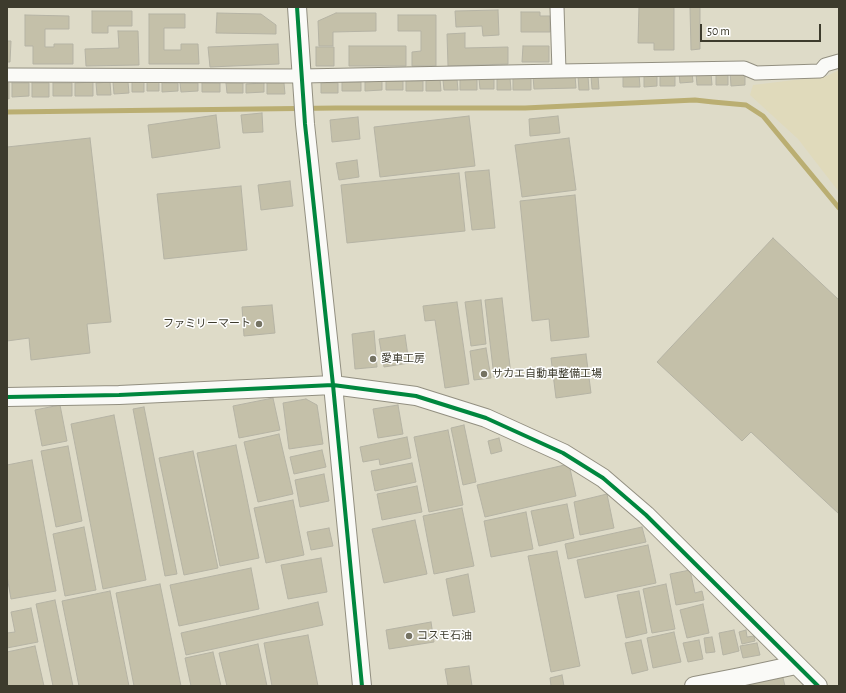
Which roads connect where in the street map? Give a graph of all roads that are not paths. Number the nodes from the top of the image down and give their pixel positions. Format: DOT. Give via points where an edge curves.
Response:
graph roads {
  1 [pos="297,7"];
  2 [pos="558,7"];
  3 [pos="839,61"];
  4 [pos="559,71"];
  5 [pos="7,75"];
  6 [pos="302,76"];
  7 [pos="333,385"];
  8 [pos="7,397"];
  9 [pos="796,665"];
  10 [pos="362,686"];
  11 [pos="694,686"];
  12 [pos="818,686"];
  1 -- 6 [label="street"];
  2 -- 4 [label="street"];
  3 -- 4 [label="street" via="825,65 820,71 756,73 744,68"];
  4 -- 6 [label="street"];
  5 -- 6 [label="street"];
  6 -- 7 [label="street"];
  7 -- 8 [label="street" via="119,395"];
  7 -- 9 [label="street" via="416,396 486,418 563,453 603,478 646,515"];
  7 -- 10 [label="street"];
  9 -- 11 [label="street"];
  9 -- 12 [label="street"];
}
